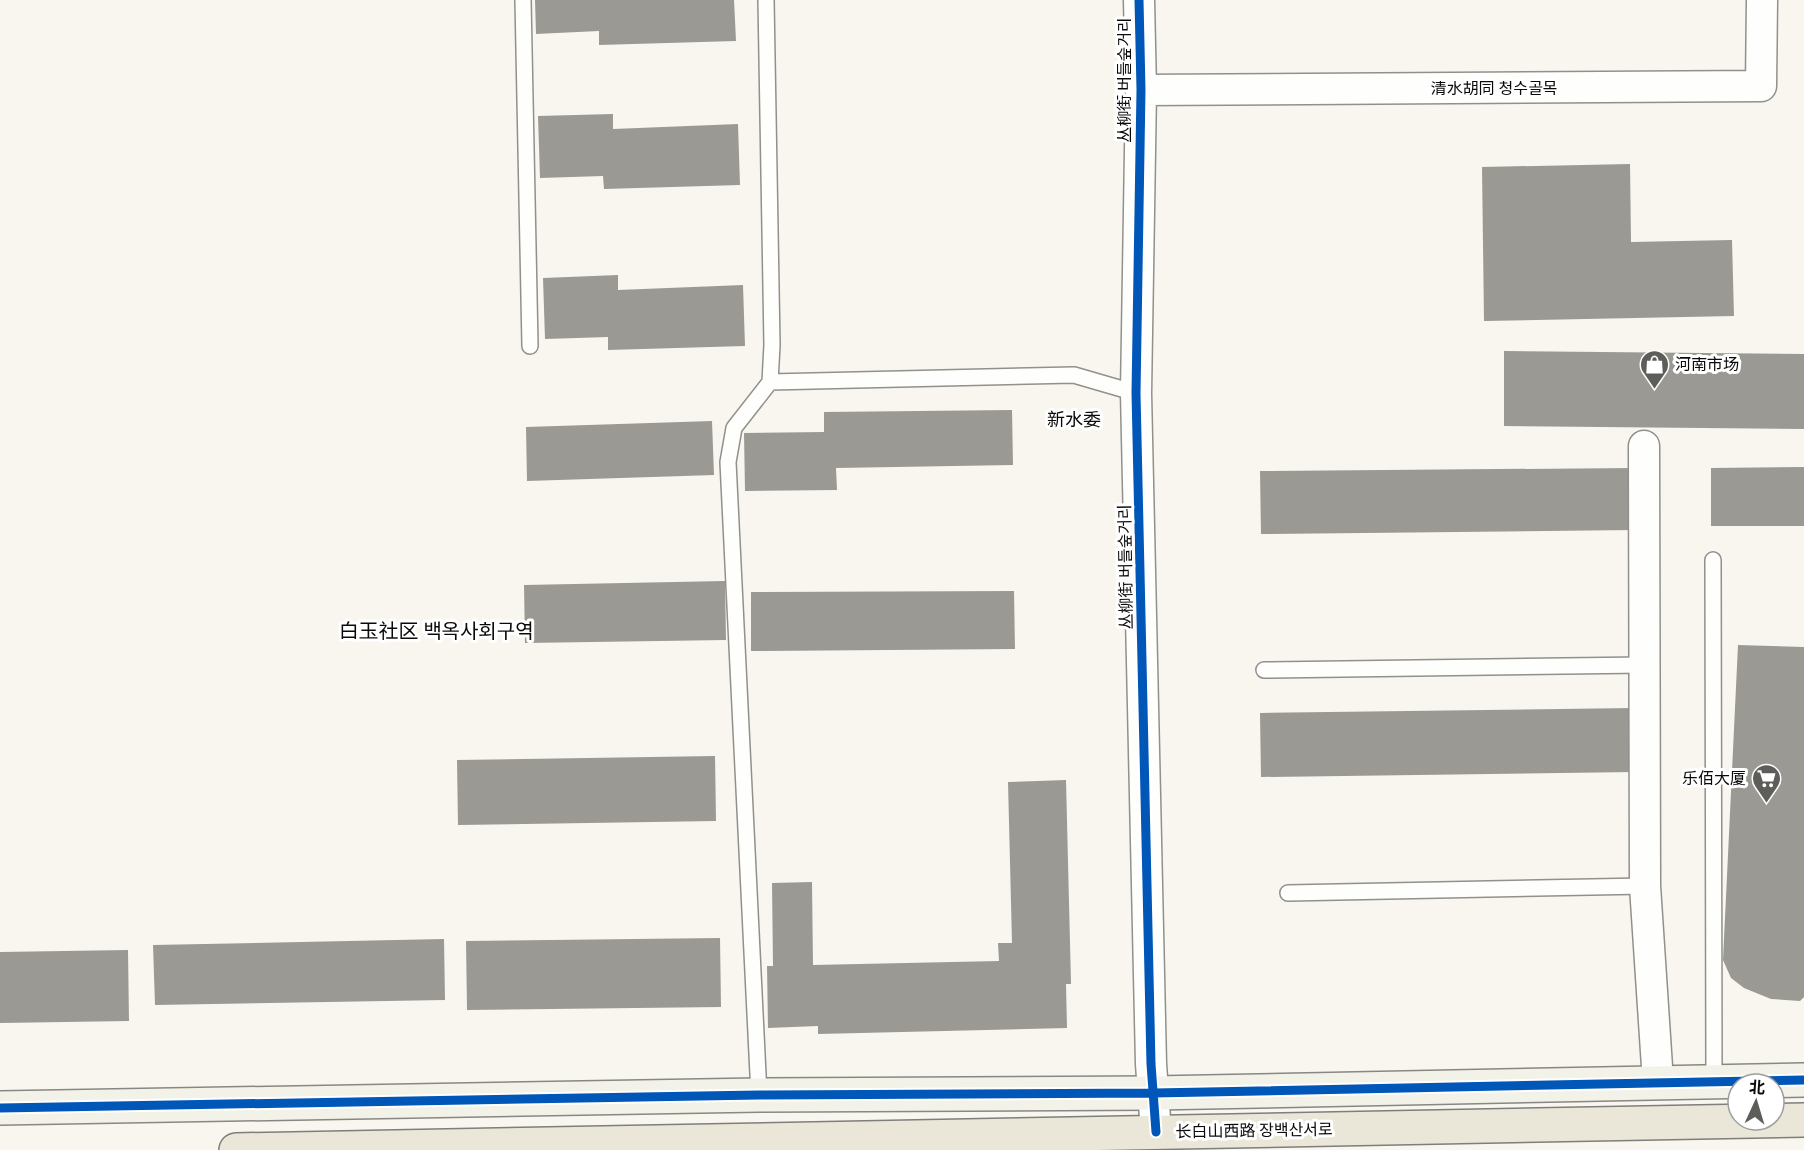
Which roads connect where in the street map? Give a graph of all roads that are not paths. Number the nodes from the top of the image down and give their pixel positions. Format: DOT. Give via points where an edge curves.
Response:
graph roads {
  1 [pos="523,0"];
  2 [pos="766,0"];
  3 [pos="1139,0"];
  4 [pos="1762,0"];
  5 [pos="1141,90"];
  6 [pos="530,346"];
  7 [pos="770,382"];
  8 [pos="1136,393"];
  9 [pos="1644,446"];
  10 [pos="1713,560"];
  11 [pos="1645,664"];
  12 [pos="1264,670"];
  13 [pos="1645,886"];
  14 [pos="1288,893"];
  15 [pos="1804,1080"];
  16 [pos="1714,1081"];
  17 [pos="1658,1082"];
  18 [pos="1154,1093"];
  19 [pos="759,1095"];
  20 [pos="0,1108"];
  21 [pos="1804,1120"];
  22 [pos="1156,1132"];
  23 [pos="236,1150"];
  1 -- 6 [label="lane"];
  2 -- 7 [label="lane"];
  3 -- 5 [label="street, 丛柳街 버들숲거리"];
  4 -- 5 [label="street, 清水胡同 청수골목" via="1761,86"];
  5 -- 8 [label="street, 丛柳街 버들숲거리"];
  7 -- 8 [label="lane" via="1074,375"];
  7 -- 19 [label="lane" via="734,428 728,462"];
  8 -- 18 [label="street, 丛柳街 버들숲거리"];
  9 -- 11 [label="street"];
  10 -- 16 [label="lane"];
  11 -- 12 [label="lane"];
  11 -- 13 [label="street"];
  13 -- 14 [label="lane"];
  13 -- 17 [label="street"];
  15 -- 16 [label="street"];
  16 -- 17 [label="street"];
  17 -- 18 [label="street"];
  18 -- 19 [label="street"];
  18 -- 22 [label="street, 丛柳街 버들숲거리"];
  19 -- 20 [label="street"];
  21 -- 22 [label="main road, 长白山西路 장백산서로"];
  22 -- 23 [label="main road, 长白山西路 장백산서로"];
}
